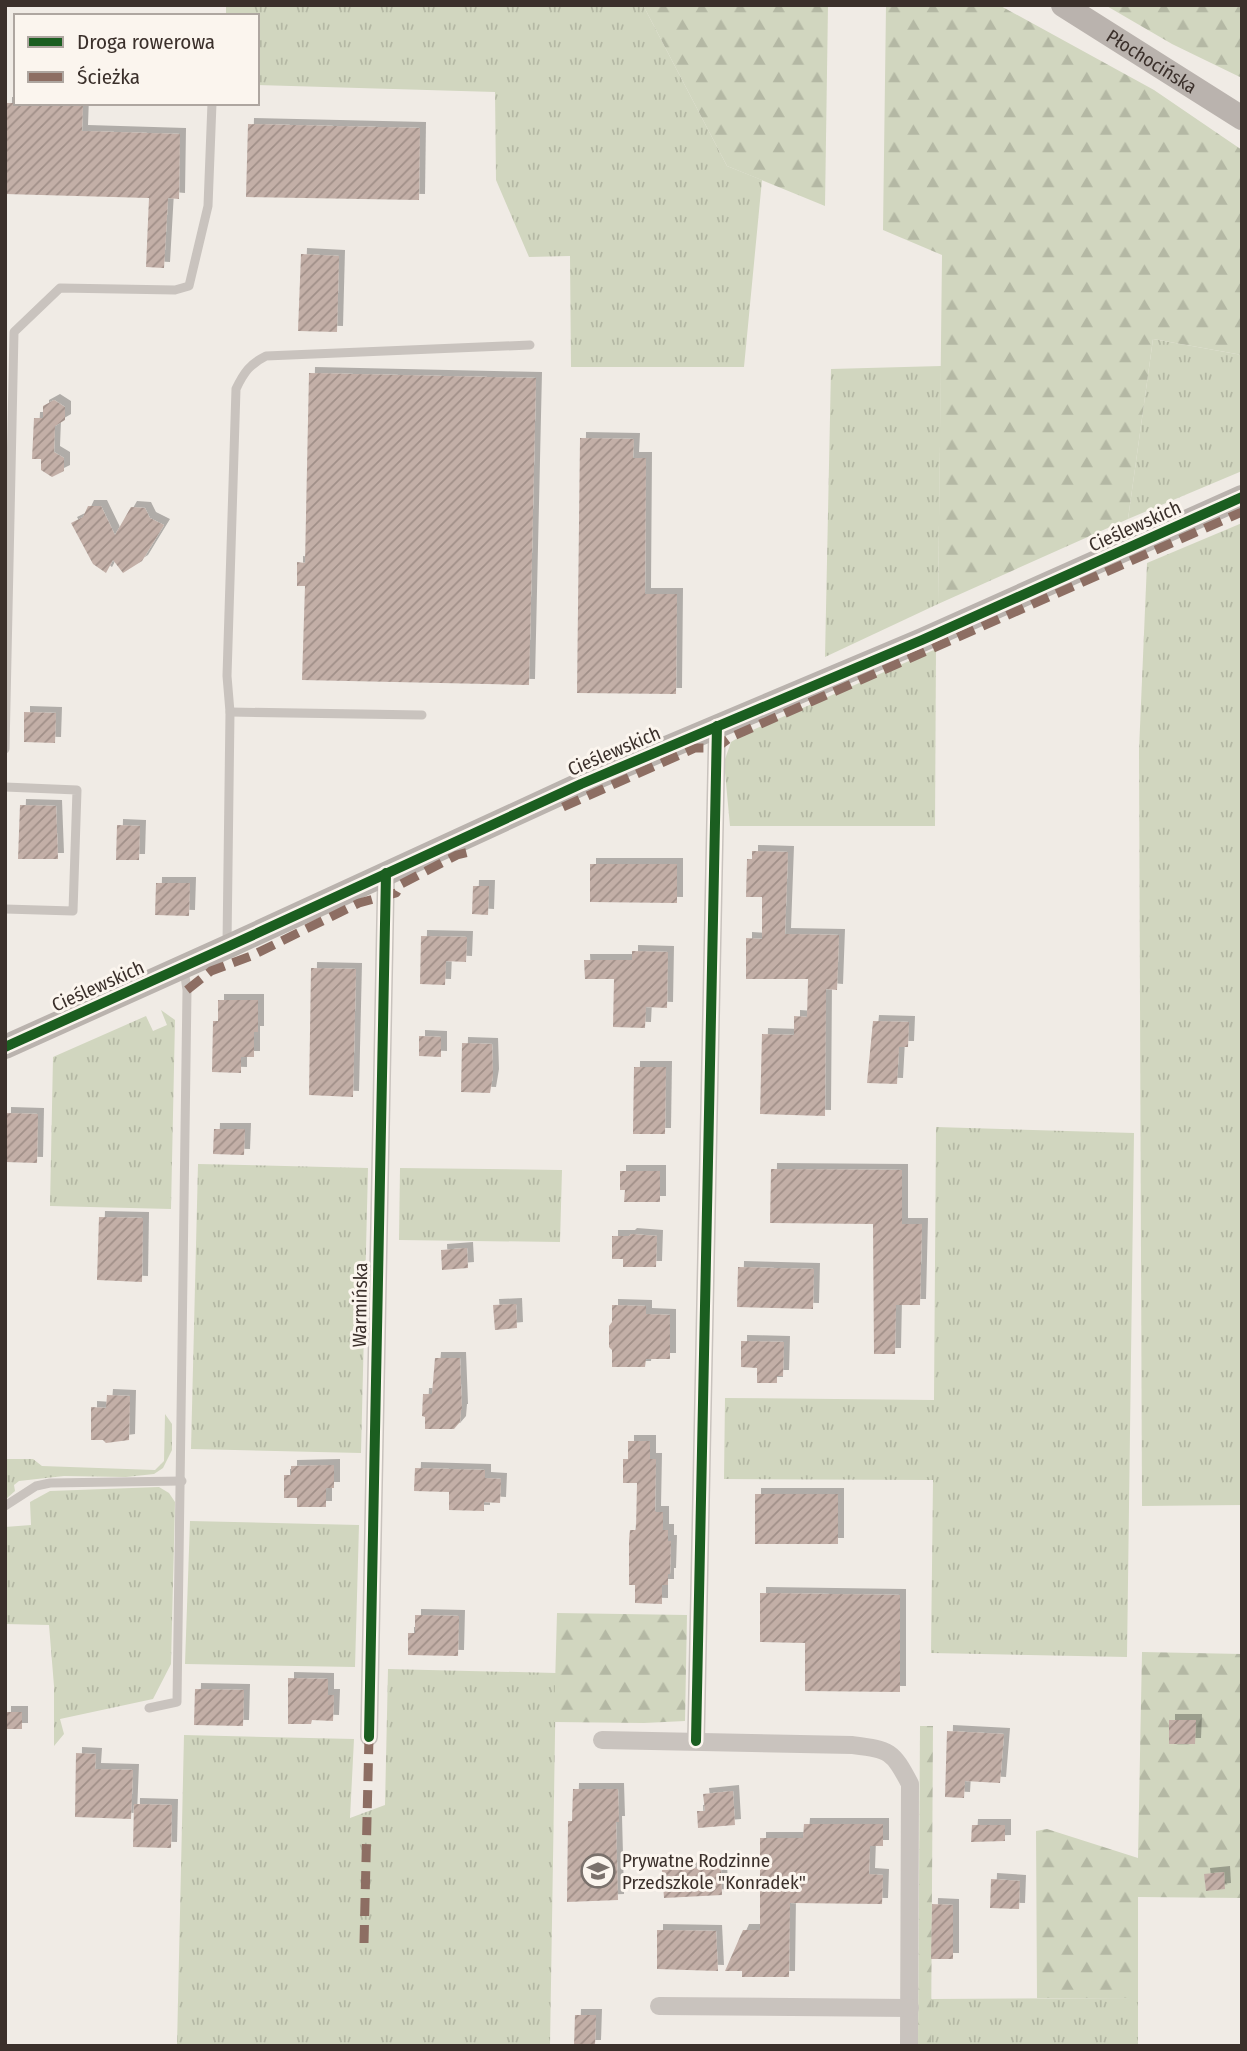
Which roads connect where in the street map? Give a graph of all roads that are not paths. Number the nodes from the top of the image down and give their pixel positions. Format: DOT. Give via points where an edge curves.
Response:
graph roads {
  1 [pos="1063,5"];
  2 [pos="212,105"];
  3 [pos="1242,118"];
  4 [pos="530,345"];
  5 [pos="1242,497"];
  6 [pos="230,712"];
  7 [pos="422,715"];
  8 [pos="717,726"];
  9 [pos="5,749"];
  10 [pos="5,788"];
  11 [pos="386,873"];
  12 [pos="5,909"];
  13 [pos="227,947"];
  14 [pos="184,967"];
  15 [pos="5,1046"];
  16 [pos="182,1481"];
  17 [pos="5,1506"];
  18 [pos="149,1708"];
  19 [pos="369,1737"];
  20 [pos="602,1740"];
  21 [pos="696,1741"];
  22 [pos="659,2006"];
  23 [pos="910,2008"];
  24 [pos="909,2046"];
  1 -- 3 [label="street, Płochocińska"];
  2 -- 9 [label="lane" via="208,206 189,286 176,290 60,288 14,332"];
  4 -- 6 [label="lane" via="266,356 251,363 236,389"];
  5 -- 8 [label="street, Cieślewskich"];
  6 -- 7 [label="lane"];
  6 -- 13 [label="lane"];
  8 -- 11 [label="street, Cieślewskich"];
  8 -- 21 [label="street"];
  10 -- 12 [label="lane" via="77,790 73,911"];
  11 -- 13 [label="street, Cieślewskich"];
  11 -- 19 [label="street, Warmińska"];
  13 -- 14 [label="street, Cieślewskich"];
  14 -- 15 [label="street, Cieślewskich"];
  14 -- 16 [label="lane"];
  16 -- 17 [label="lane" via="50,1483 36,1486"];
  16 -- 18 [label="lane" via="177,1702"];
  20 -- 21 [label="street"];
  21 -- 23 [label="street" via="852,1745 885,1749 898,1762 910,1784"];
  22 -- 23 [label="street"];
  23 -- 24 [label="street"];
}
